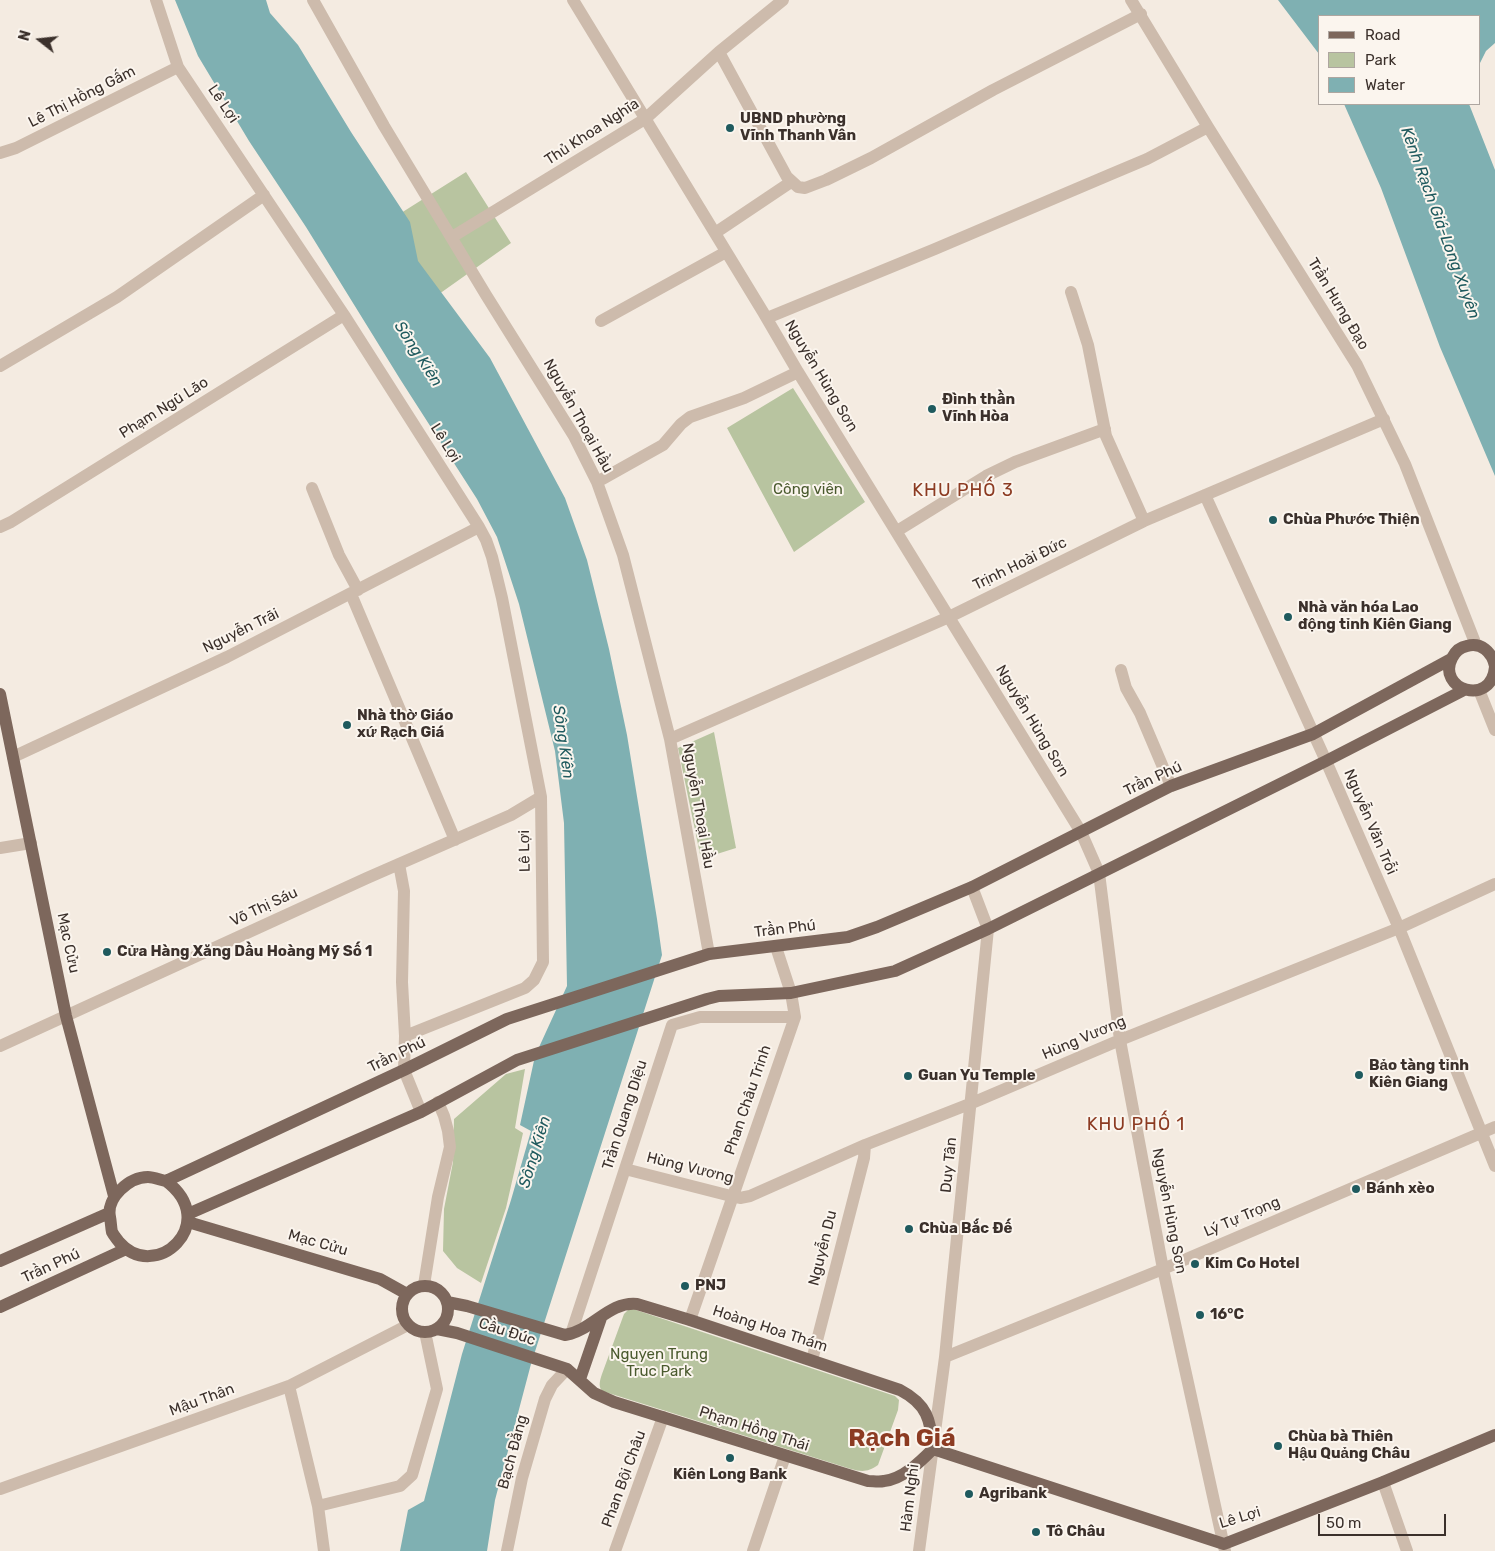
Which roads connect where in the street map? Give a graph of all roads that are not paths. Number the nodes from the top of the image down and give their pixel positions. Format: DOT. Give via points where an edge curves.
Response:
graph roads {
  1 [pos="156,0"];
  2 [pos="783,0"];
  3 [pos="1132,0"];
  4 [pos="317,2"];
  5 [pos="579,3"];
  6 [pos="1141,14"];
  7 [pos="719,52"];
  8 [pos="178,67"];
  9 [pos="645,119"];
  10 [pos="1208,127"];
  11 [pos="0,153"];
  12 [pos="791,182"];
  13 [pos="264,195"];
  14 [pos="715,233"];
  15 [pos="452,237"];
  16 [pos="726,252"];
  17 [pos="1071,292"];
  18 [pos="344,315"];
  19 [pos="767,318"];
  20 [pos="602,321"];
  21 [pos="0,366"];
  22 [pos="798,372"];
  23 [pos="1384,419"];
  24 [pos="1105,429"];
  25 [pos="597,482"];
  26 [pos="312,488"];
  27 [pos="1205,494"];
  28 [pos="1144,521"];
  29 [pos="0,527"];
  30 [pos="479,527"];
  31 [pos="897,531"];
  32 [pos="354,592"];
  33 [pos="949,617"];
  34 [pos="1495,640"];
  35 [pos="1480,646"];
  36 [pos="1451,659"];
  37 [pos="1495,666"];
  38 [pos="1121,670"];
  39 [pos="1495,674"];
  40 [pos="1464,690"];
  41 [pos="1479,690"];
  42 [pos="0,694"];
  43 [pos="1495,730"];
  44 [pos="1313,734"];
  45 [pos="670,739"];
  46 [pos="13,757"];
  47 [pos="1326,761"];
  48 [pos="1171,786"];
  49 [pos="541,797"];
  50 [pos="1081,832"];
  51 [pos="455,840"];
  52 [pos="31,843"];
  53 [pos="0,848"];
  54 [pos="399,864"];
  55 [pos="1099,873"];
  56 [pos="1495,884"];
  57 [pos="972,887"];
  58 [pos="1399,928"];
  59 [pos="988,929"];
  60 [pos="776,947"];
  61 [pos="708,954"];
  62 [pos="791,993"];
  63 [pos="66,1016"];
  64 [pos="795,1017"];
  65 [pos="405,1036"];
  66 [pos="1120,1040"];
  67 [pos="0,1046"];
  68 [pos="404,1070"];
  69 [pos="438,1102"];
  70 [pos="972,1103"];
  71 [pos="421,1112"];
  72 [pos="1495,1127"];
  73 [pos="1481,1132"];
  74 [pos="865,1145"];
  75 [pos="1495,1166"];
  76 [pos="625,1169"];
  77 [pos="166,1181"];
  78 [pos="114,1196"];
  79 [pos="732,1196"];
  80 [pos="109,1213"];
  81 [pos="188,1218"];
  82 [pos="126,1249"];
  83 [pos="0,1261"];
  84 [pos="1163,1269"];
  85 [pos="424,1285"];
  86 [pos="407,1294"];
  87 [pos="447,1302"];
  88 [pos="0,1308"];
  89 [pos="601,1318"];
  90 [pos="690,1320"];
  91 [pos="408,1325"];
  92 [pos="431,1330"];
  93 [pos="568,1334"];
  94 [pos="945,1358"];
  95 [pos="812,1360"];
  96 [pos="567,1369"];
  97 [pos="580,1380"];
  98 [pos="289,1386"];
  99 [pos="663,1417"];
  100 [pos="1495,1435"];
  101 [pos="933,1449"];
  102 [pos="785,1456"];
  103 [pos="1384,1482"];
  104 [pos="0,1489"];
  105 [pos="318,1506"];
  106 [pos="1224,1547"];
  107 [pos="324,1551"];
  108 [pos="507,1551"];
  109 [pos="615,1551"];
  110 [pos="753,1551"];
  111 [pos="919,1551"];
  112 [pos="1407,1551"];
  1 -- 8 [label="street, Lê Lợi"];
  2 -- 7 [label="street, Thủ Khoa Nghĩa"];
  3 -- 6 [label="street, Trần Hưng Đạo"];
  4 -- 15 [label="street, Nguyễn Thoại Hầu" via="384,126"];
  5 -- 9 [label="street, Nguyễn Hùng Sơn"];
  6 -- 10 [label="street, Trần Hưng Đạo"];
  6 -- 12 [label="street" via="826,180 805,188"];
  7 -- 9 [label="street, Thủ Khoa Nghĩa"];
  7 -- 12 [label="street"];
  8 -- 11 [label="street, Lê Thị Hồng Gấm"];
  8 -- 13 [label="street, Lê Lợi"];
  9 -- 14 [label="street, Nguyễn Hùng Sơn"];
  9 -- 15 [label="street, Thủ Khoa Nghĩa"];
  10 -- 19 [label="street" via="1117,172"];
  10 -- 23 [label="street, Trần Hưng Đạo" via="1357,366"];
  12 -- 14 [label="street"];
  13 -- 18 [label="street, Lê Lợi"];
  13 -- 21 [label="street" via="118,297"];
  14 -- 16 [label="street, Nguyễn Hùng Sơn"];
  15 -- 25 [label="street, Nguyễn Thoại Hầu" via="574,436"];
  16 -- 19 [label="street, Nguyễn Hùng Sơn"];
  16 -- 20 [label="street"];
  17 -- 24 [label="street" via="1088,345"];
  18 -- 29 [label="street, Phạm Ngũ Lão"];
  18 -- 30 [label="street, Lê Lợi"];
  19 -- 22 [label="street, Nguyễn Hùng Sơn"];
  22 -- 25 [label="street" via="744,398 690,417 663,445"];
  22 -- 31 [label="street, Nguyễn Hùng Sơn"];
  23 -- 27 [label="street, Trịnh Hoài Đức"];
  23 -- 35 [label="street, Trần Hưng Đạo"];
  24 -- 28 [label="street"];
  24 -- 31 [label="street" via="986,476"];
  25 -- 45 [label="street, Nguyễn Thoại Hầu" via="623,556"];
  26 -- 32 [label="street"];
  27 -- 28 [label="street, Trịnh Hoài Đức"];
  27 -- 44 [label="street, Nguyễn Văn Trỗi"];
  28 -- 33 [label="street, Trịnh Hoài Đức"];
  30 -- 32 [label="street, Nguyễn Trãi"];
  30 -- 49 [label="street, Lê Lợi" via="492,557 502,598"];
  31 -- 33 [label="street, Nguyễn Hùng Sơn"];
  32 -- 46 [label="street, Nguyễn Trãi" via="226,657"];
  32 -- 51 [label="street"];
  33 -- 45 [label="street, Trịnh Hoài Đức"];
  33 -- 50 [label="street, Nguyễn Hùng Sơn"];
  34 -- 35 [label="main road"];
  35 -- 36 [label="main road" via="1461,648"];
  35 -- 37 [label="main road" via="1494,659"];
  36 -- 40 [label="main road" via="1449,666 1453,680"];
  36 -- 44 [label="main road, Trần Phú"];
  37 -- 39 [label="main road"];
  38 -- 48 [label="street" via="1126,688"];
  39 -- 41 [label="main road"];
  40 -- 41 [label="main road"];
  40 -- 47 [label="main road"];
  41 -- 43 [label="street"];
  42 -- 46 [label="main road, Mạc Cửu"];
  44 -- 47 [label="street, Nguyễn Văn Trỗi"];
  44 -- 48 [label="main road, Trần Phú"];
  45 -- 61 [label="street, Nguyễn Thoại Hầu"];
  46 -- 52 [label="main road, Mạc Cửu"];
  47 -- 55 [label="main road"];
  47 -- 58 [label="street, Nguyễn Văn Trỗi"];
  48 -- 50 [label="main road, Trần Phú"];
  49 -- 51 [label="street, Võ Thị Sáu" via="511,815"];
  49 -- 65 [label="street, Lê Lợi" via="543,962 534,980 525,988"];
  50 -- 55 [label="street, Nguyễn Hùng Sơn"];
  50 -- 57 [label="main road, Trần Phú"];
  51 -- 54 [label="street, Võ Thị Sáu"];
  52 -- 53 [label="street"];
  52 -- 63 [label="main road, Mạc Cửu"];
  54 -- 63 [label="street, Võ Thị Sáu"];
  54 -- 65 [label="street" via="404,891 402,982"];
  55 -- 59 [label="main road"];
  55 -- 66 [label="street, Nguyễn Hùng Sơn"];
  56 -- 58 [label="street, Hùng Vương"];
  57 -- 59 [label="street, Duy Tân"];
  57 -- 60 [label="main road, Trần Phú" via="848,937"];
  58 -- 66 [label="street, Hùng Vương"];
  58 -- 73 [label="street, Nguyễn Văn Trỗi"];
  59 -- 62 [label="main road" via="895,971"];
  59 -- 70 [label="street, Duy Tân"];
  60 -- 61 [label="main road, Trần Phú"];
  60 -- 62 [label="street, Phan Châu Trinh"];
  61 -- 68 [label="main road, Trần Phú" via="507,1019"];
  62 -- 64 [label="street, Phan Châu Trinh"];
  62 -- 69 [label="main road" via="707,999 517,1060"];
  63 -- 67 [label="street, Võ Thị Sáu"];
  63 -- 78 [label="main road, Mạc Cửu"];
  64 -- 76 [label="street, Trần Quang Diệu" via="700,1017 672,1025"];
  64 -- 79 [label="street, Phan Châu Trinh"];
  65 -- 68 [label="street"];
  66 -- 70 [label="street, Hùng Vương"];
  66 -- 84 [label="street, Nguyễn Hùng Sơn"];
  68 -- 71 [label="street"];
  68 -- 77 [label="main road, Trần Phú"];
  69 -- 71 [label="main road"];
  69 -- 85 [label="street" via="450,1147 438,1197"];
  70 -- 74 [label="street, Hùng Vương"];
  70 -- 94 [label="street, Duy Tân"];
  71 -- 81 [label="main road"];
  72 -- 73 [label="street, Lý Tự Trọng"];
  73 -- 75 [label="street, Nguyễn Văn Trỗi"];
  73 -- 84 [label="street, Lý Tự Trọng"];
  74 -- 79 [label="street, Hùng Vương" via="750,1196"];
  74 -- 95 [label="street, Nguyễn Du"];
  76 -- 79 [label="street, Hùng Vương"];
  76 -- 93 [label="street, Trần Quang Diệu"];
  77 -- 78 [label="main road" via="147,1177 128,1182"];
  77 -- 81 [label="main road" via="185,1201"];
  78 -- 80 [label="main road"];
  79 -- 90 [label="street, Phan Châu Trinh"];
  80 -- 82 [label="main road" via="112,1233"];
  80 -- 83 [label="main road, Trần Phú"];
  81 -- 82 [label="main road" via="182,1237 171,1249 156,1255 140,1255"];
  81 -- 86 [label="main road, Mạc Cửu" via="380,1278"];
  82 -- 88 [label="main road, Trần Phú"];
  84 -- 94 [label="street, Lý Tự Trọng"];
  84 -- 106 [label="street, Nguyễn Hùng Sơn"];
  85 -- 86 [label="main road"];
  85 -- 87 [label="main road" via="436,1288"];
  86 -- 91 [label="main road" via="402,1313"];
  87 -- 92 [label="main road" via="445,1320"];
  87 -- 93 [label="main road, Cầu Đúc"];
  89 -- 90 [label="main road, Hoàng Hoa Thám" via="629,1303"];
  89 -- 93 [label="main road, Hoàng Hoa Thám"];
  89 -- 97 [label="main road"];
  90 -- 95 [label="main road, Hoàng Hoa Thám"];
  91 -- 92 [label="main road" via="419,1331"];
  91 -- 98 [label="street, Mậu Thân"];
  92 -- 96 [label="main road, Cầu Đúc" via="457,1333"];
  92 -- 105 [label="street" via="437,1389 412,1475 400,1486"];
  94 -- 101 [label="street, Duy Tân"];
  95 -- 101 [label="main road, Hoàng Hoa Thám" via="912,1397 927,1415"];
  96 -- 97 [label="main road, Phạm Hồng Thái"];
  96 -- 108 [label="street, Bạch Đằng" via="552,1385 545,1399 522,1478"];
  97 -- 99 [label="main road, Phạm Hồng Thái" via="603,1398"];
  98 -- 104 [label="street, Mậu Thân"];
  98 -- 105 [label="street"];
  99 -- 102 [label="main road, Phạm Hồng Thái"];
  99 -- 109 [label="street, Phan Bội Châu"];
  100 -- 103 [label="main road, Lê Lợi"];
  101 -- 102 [label="main road, Phạm Hồng Thái" via="904,1474 885,1482 860,1479"];
  101 -- 106 [label="main road, Lê Lợi"];
  101 -- 111 [label="street, Hàm Nghi"];
  102 -- 110 [label="street"];
  103 -- 106 [label="main road, Lê Lợi"];
  103 -- 112 [label="street"];
  105 -- 107 [label="street"];
}
